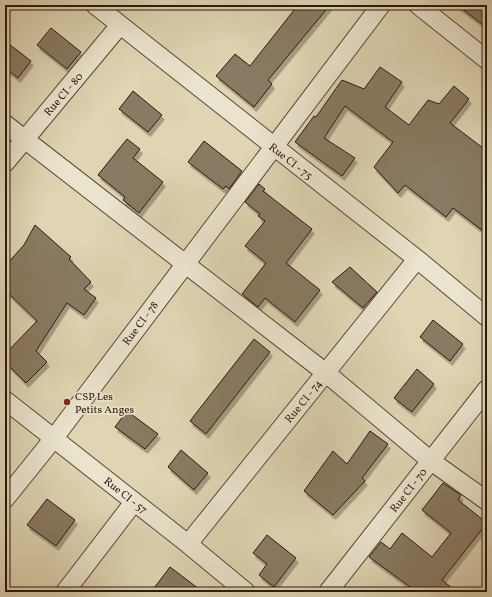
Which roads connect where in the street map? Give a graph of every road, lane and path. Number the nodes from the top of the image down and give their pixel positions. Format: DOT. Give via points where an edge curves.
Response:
graph roads {
  1 [pos="95,5"];
  2 [pos="381,5"];
  3 [pos="418,5"];
  4 [pos="120,25"];
  5 [pos="487,60"];
  6 [pos="5,124"];
  7 [pos="24,139"];
  8 [pos="273,146"];
  9 [pos="5,163"];
  10 [pos="418,259"];
  11 [pos="185,264"];
  12 [pos="487,317"];
  13 [pos="326,372"];
  14 [pos="487,389"];
  15 [pos="5,400"];
  16 [pos="54,438"];
  17 [pos="431,461"];
  18 [pos="5,499"];
  19 [pos="487,501"];
  20 [pos="134,502"];
  21 [pos="188,544"];
  22 [pos="65,592"];
  23 [pos="246,592"];
  24 [pos="328,592"];
  1 -- 4 [label="street, Rue CI - 75"];
  2 -- 8 [label="street, Rue CI - 78"];
  3 -- 5 [label="street"];
  4 -- 7 [label="street, Rue CI - 80"];
  4 -- 8 [label="street, Rue CI - 75"];
  6 -- 7 [label="street"];
  7 -- 9 [label="street, Rue CI - 80"];
  7 -- 11 [label="street"];
  8 -- 10 [label="street, Rue CI - 75"];
  8 -- 11 [label="street, Rue CI - 78"];
  10 -- 12 [label="street, Rue CI - 75"];
  10 -- 13 [label="street, Rue CI - 74"];
  11 -- 13 [label="street"];
  11 -- 16 [label="street, Rue CI - 78"];
  13 -- 17 [label="street"];
  13 -- 21 [label="street, Rue CI - 74"];
  14 -- 17 [label="street, Rue CI - 70"];
  15 -- 16 [label="street, Rue CI - 57"];
  16 -- 18 [label="street, Rue CI - 78"];
  16 -- 20 [label="street, Rue CI - 57"];
  17 -- 19 [label="street"];
  17 -- 24 [label="street, Rue CI - 70"];
  20 -- 21 [label="street, Rue CI - 57"];
  20 -- 22 [label="street"];
  21 -- 23 [label="street, Rue CI - 57"];
}
